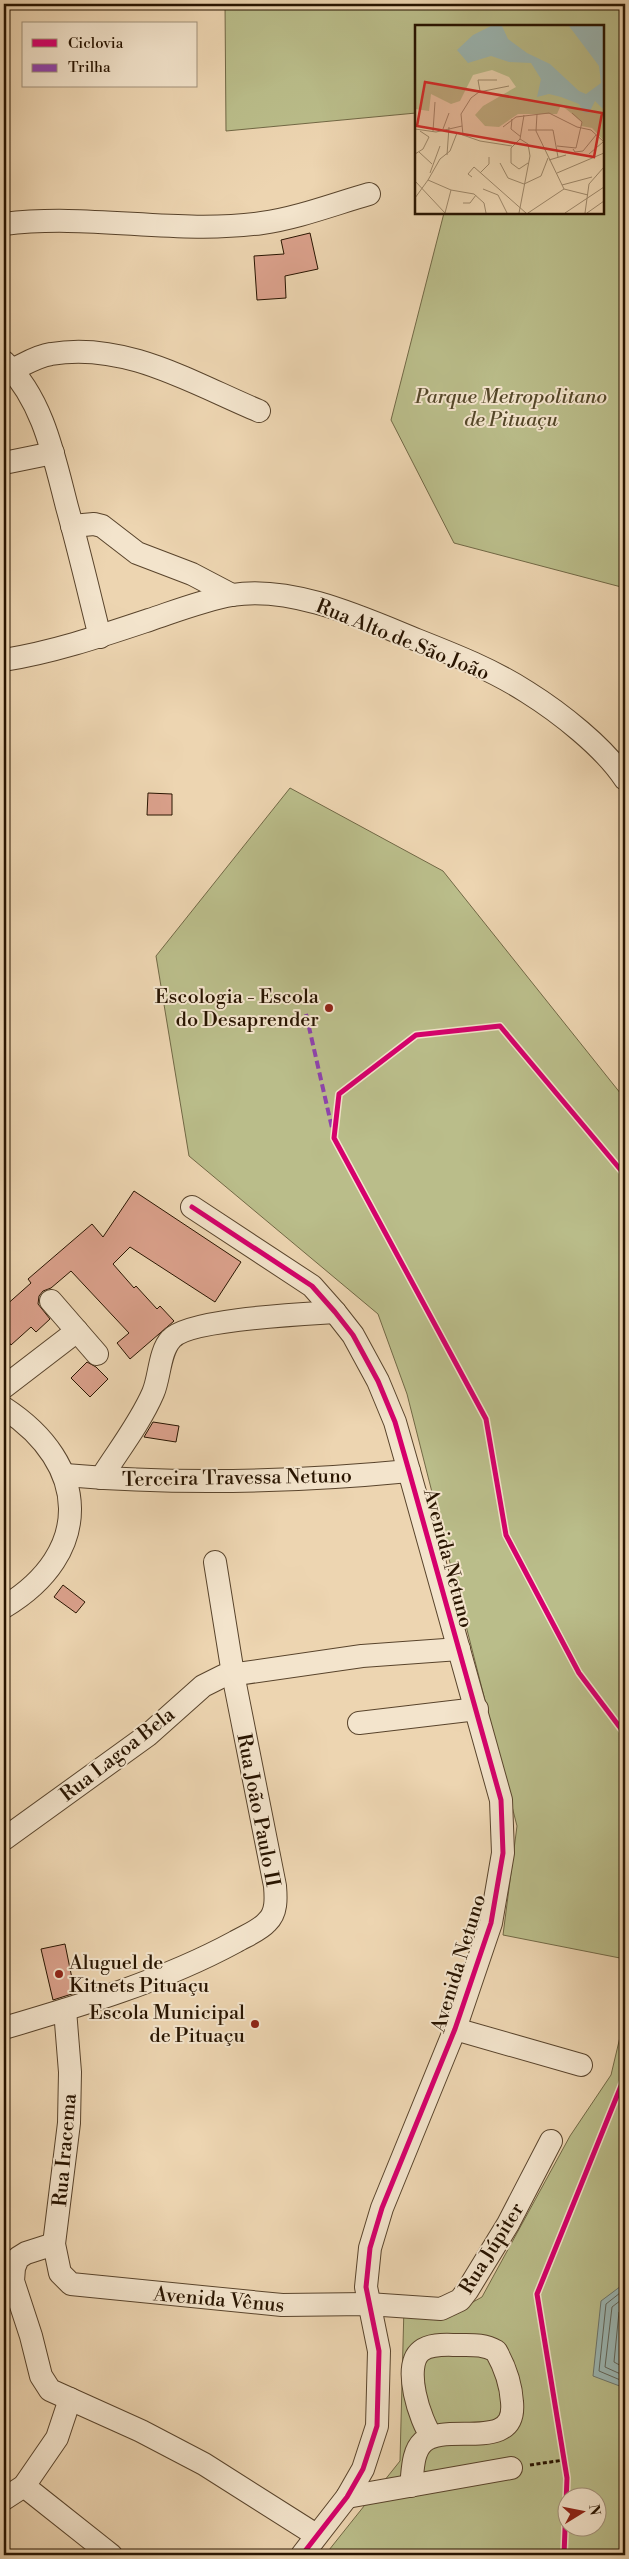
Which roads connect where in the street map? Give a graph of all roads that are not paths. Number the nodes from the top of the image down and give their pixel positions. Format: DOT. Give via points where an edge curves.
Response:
graph roads {
  1 [pos="369,194"];
  2 [pos="4,224"];
  3 [pos="8,366"];
  4 [pos="259,411"];
  5 [pos="53,453"];
  6 [pos="4,463"];
  7 [pos="72,526"];
  8 [pos="232,595"];
  9 [pos="100,637"];
  10 [pos="4,660"];
  11 [pos="625,778"];
  12 [pos="192,1207"];
  13 [pos="51,1301"];
  14 [pos="336,1312"];
  15 [pos="77,1331"];
  16 [pos="97,1354"];
  17 [pos="4,1387"];
  18 [pos="4,1408"];
  19 [pos="410,1471"];
  20 [pos="65,1475"];
  21 [pos="101,1478"];
  22 [pos="215,1562"];
  23 [pos="4,1607"];
  24 [pos="459,1649"];
  25 [pos="233,1674"];
  26 [pos="477,1709"];
  27 [pos="358,1723"];
  28 [pos="4,1839"];
  29 [pos="65,2010"];
  30 [pos="4,2028"];
  31 [pos="455,2029"];
  32 [pos="581,2065"];
  33 [pos="552,2141"];
  34 [pos="54,2244"];
  35 [pos="70,2284"];
  36 [pos="368,2304"];
  37 [pos="70,2399"];
  38 [pos="432,2437"];
  39 [pos="511,2468"];
  40 [pos="24,2486"];
  41 [pos="411,2486"];
  42 [pos="347,2496"];
  43 [pos="4,2499"];
  44 [pos="316,2535"];
  45 [pos="111,2555"];
  46 [pos="302,2555"];
  1 -- 2 [label="street" via="263,223 192,226 68,220"];
  3 -- 4 [label="street" via="51,354 103,352 148,364"];
  3 -- 5 [label="street" via="33,401"];
  5 -- 6 [label="street"];
  5 -- 7 [label="street"];
  7 -- 8 [label="street" via="102,526 137,553 192,574"];
  7 -- 9 [label="street"];
  8 -- 9 [label="street, Rua Alto de São João"];
  8 -- 11 [label="street, Rua Alto de São João" via="270,594 306,601 395,631 461,658 527,692 602,751"];
  9 -- 10 [label="street, Rua Alto de São João"];
  12 -- 14 [label="street, Avenida Netuno" via="312,1286"];
  13 -- 15 [label="street"];
  14 -- 19 [label="street, Avenida Netuno" via="353,1335 378,1381"];
  14 -- 21 [label="street" via="275,1316 178,1332 170,1340 153,1393"];
  15 -- 16 [label="street"];
  15 -- 17 [label="street"];
  18 -- 20 [label="street" via="33,1431"];
  19 -- 21 [label="street, Terceira Travessa Netuno" via="228,1480"];
  19 -- 24 [label="street, Avenida Netuno"];
  20 -- 21 [label="street, Terceira Travessa Netuno"];
  20 -- 23 [label="street" via="71,1518 65,1542 53,1564 20,1597"];
  22 -- 25 [label="street, Rua João Paulo II"];
  24 -- 25 [label="street, Rua Lagoa Bela" via="362,1656"];
  24 -- 26 [label="street, Avenida Netuno"];
  25 -- 28 [label="street, Rua Lagoa Bela" via="203,1686 148,1735"];
  25 -- 29 [label="street, Rua João Paulo II" via="275,1886 273,1914 260,1928 220,1950 148,1981"];
  26 -- 27 [label="street"];
  26 -- 31 [label="street, Avenida Netuno" via="501,1800 503,1854 491,1923"];
  29 -- 30 [label="street, Rua João Paulo II"];
  29 -- 34 [label="street, Rua Iracema" via="70,2072 69,2123"];
  31 -- 32 [label="street"];
  31 -- 36 [label="street, Avenida Netuno" via="376,2226 367,2267"];
  33 -- 36 [label="street, Rua Júpiter" via="508,2224 460,2300 441,2308"];
  34 -- 35 [label="street, Rua Iracema" via="60,2273"];
  34 -- 37 [label="street" via="18,2258 13,2282 41,2376 50,2390"];
  35 -- 36 [label="street, Avenida Vênus" via="282,2305"];
  36 -- 42 [label="street, Avenida Netuno" via="378,2351 377,2426 363,2469"];
  37 -- 40 [label="street" via="56,2438"];
  37 -- 44 [label="street" via="204,2464"];
  38 -- 38 [label="street" via="488,2433 507,2426 513,2410 512,2399 496,2351 480,2346 441,2345 421,2351 415,2358 416,2403 424,2426"];
  38 -- 41 [label="street" via="422,2442 416,2451"];
  39 -- 41 [label="street"];
  40 -- 43 [label="street"];
  40 -- 45 [label="street"];
  41 -- 42 [label="street"];
  42 -- 44 [label="street, Avenida Netuno"];
  44 -- 46 [label="street, Avenida Netuno"];
}
